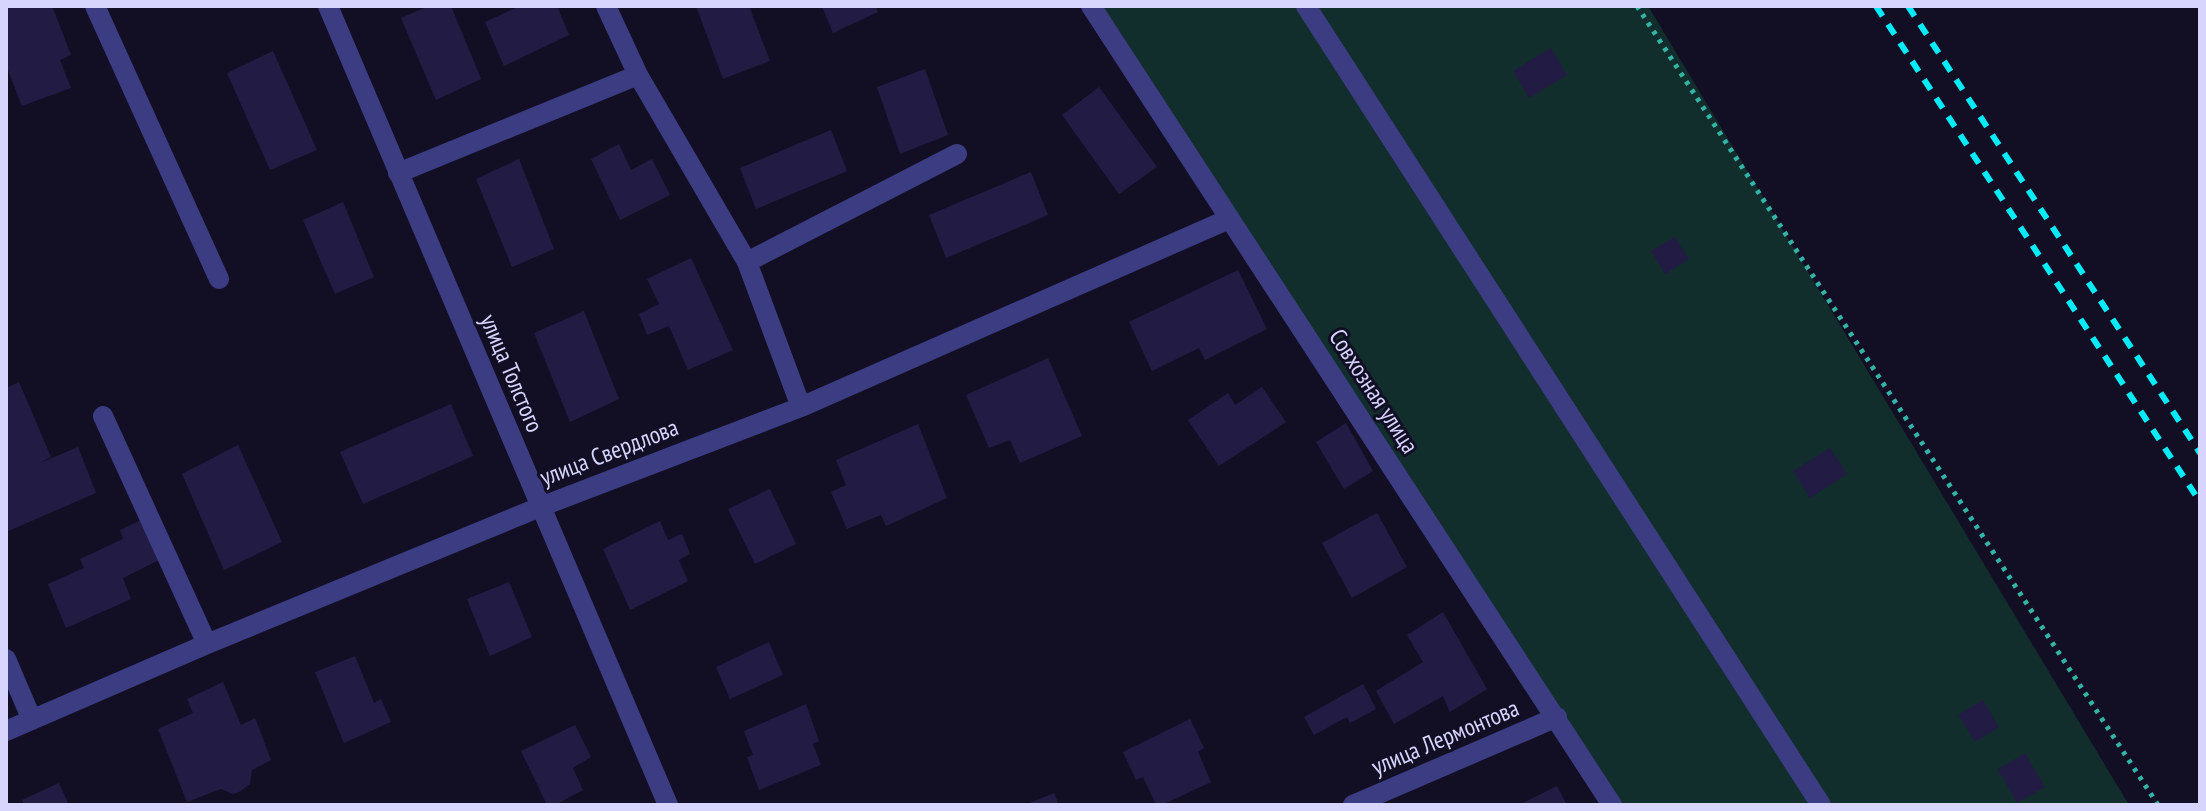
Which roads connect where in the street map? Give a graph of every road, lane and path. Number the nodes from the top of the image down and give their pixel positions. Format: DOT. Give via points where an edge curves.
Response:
graph roads {
  1 [pos="95,6"];
  2 [pos="328,6"];
  3 [pos="1091,6"];
  4 [pos="1306,6"];
  5 [pos="1637,6"];
  6 [pos="609,7"];
  7 [pos="638,75"];
  8 [pos="957,154"];
  9 [pos="398,173"];
  10 [pos="1229,219"];
  11 [pos="747,262"];
  12 [pos="219,279"];
  13 [pos="801,407"];
  14 [pos="103,416"];
  15 [pos="540,507"];
  16 [pos="207,644"];
  17 [pos="6,659"];
  18 [pos="1557,717"];
  19 [pos="32,720"];
  20 [pos="6,731"];
  21 [pos="668,805"];
  22 [pos="1353,805"];
  23 [pos="1612,805"];
  24 [pos="1821,805"];
  25 [pos="2158,805"];
  1 -- 12 [label="street"];
  2 -- 9 [label="street, улица Толстого"];
  3 -- 10 [label="street, Совхозная улица"];
  4 -- 24 [label="street"];
  5 -- 25 [label="path"];
  6 -- 7 [label="street"];
  7 -- 9 [label="street"];
  7 -- 11 [label="street"];
  8 -- 11 [label="street"];
  9 -- 15 [label="street, улица Толстого"];
  10 -- 13 [label="street, улица Свердлова"];
  10 -- 18 [label="street, Совхозная улица"];
  11 -- 13 [label="street"];
  13 -- 15 [label="street, улица Свердлова"];
  14 -- 16 [label="street"];
  15 -- 16 [label="street, улица Свердлова"];
  15 -- 21 [label="street, улица Толстого"];
  16 -- 19 [label="street, улица Свердлова"];
  17 -- 19 [label="street"];
  18 -- 22 [label="street, улица Лермонтова"];
  18 -- 23 [label="street, Совхозная улица"];
  19 -- 20 [label="street, улица Свердлова"];
}
